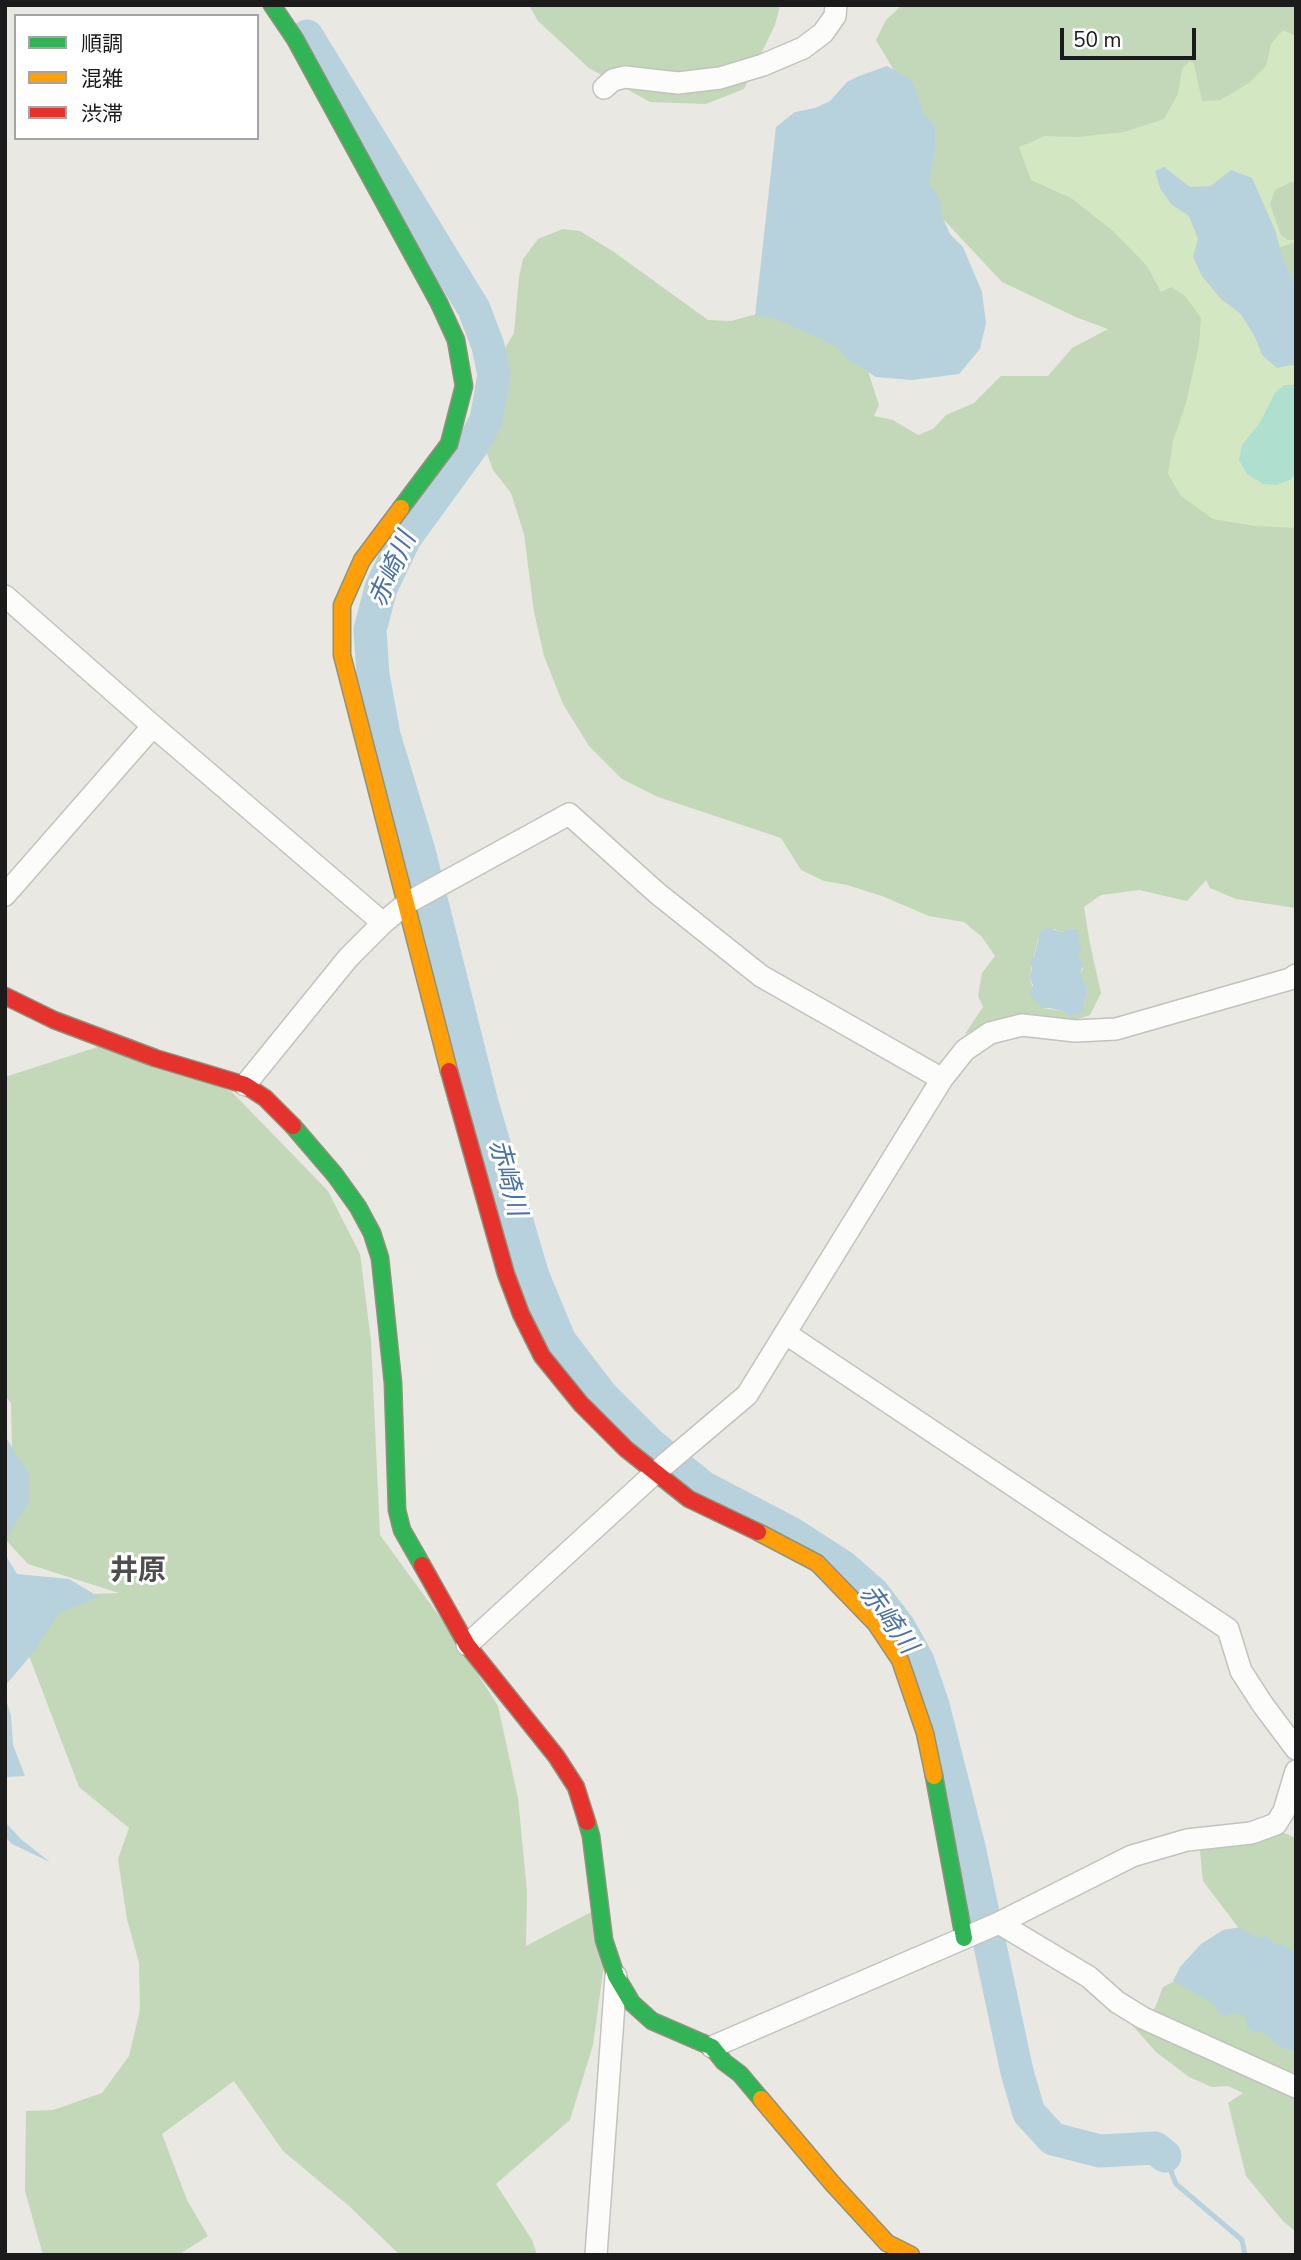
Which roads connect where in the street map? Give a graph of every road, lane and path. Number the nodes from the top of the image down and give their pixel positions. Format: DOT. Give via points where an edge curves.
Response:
graph roads {
  1 [pos="272,5"];
  2 [pos="836,5"];
  3 [pos="604,88"];
  4 [pos="5,596"];
  5 [pos="153,726"];
  6 [pos="5,895"];
  7 [pos="407,903"];
  8 [pos="383,923"];
  9 [pos="1296,975"];
  10 [pos="5,996"];
  11 [pos="942,1079"];
  12 [pos="245,1085"];
  13 [pos="785,1333"];
  14 [pos="656,1472"];
  15 [pos="467,1645"];
  16 [pos="1296,1749"];
  17 [pos="1296,1771"];
  18 [pos="999,1923"];
  19 [pos="964,1938"];
  20 [pos="616,1976"];
  21 [pos="712,2047"];
  22 [pos="1296,2087"];
  23 [pos="883,2249"];
  24 [pos="596,2255"];
  25 [pos="911,2255"];
  1 -- 7 [label="street" via="295,38 439,303 456,340 464,386 449,444 362,560 342,605 342,655"];
  2 -- 3 [label="street" via="835,16 823,33 803,48 763,65 720,78 678,83 625,77"];
  4 -- 5 [label="street"];
  5 -- 6 [label="street"];
  5 -- 8 [label="street"];
  7 -- 8 [label="street"];
  7 -- 11 [label="street" via="569,814 657,893 761,976"];
  7 -- 14 [label="street" via="453,1087 521,1314 542,1356 581,1404"];
  8 -- 12 [label="street" via="348,958"];
  9 -- 11 [label="street" via="1116,1029 1075,1031 1022,1025 990,1033 965,1050"];
  10 -- 12 [label="street" via="155,1058"];
  11 -- 13 [label="street"];
  12 -- 15 [label="street" via="294,1127 358,1207 372,1233 380,1258 393,1383 397,1510 402,1531"];
  13 -- 14 [label="street" via="747,1395"];
  13 -- 16 [label="street" via="1228,1629 1241,1671"];
  14 -- 15 [label="street"];
  14 -- 19 [label="street" via="689,1499 817,1563 876,1625 900,1660 925,1733"];
  15 -- 20 [label="street" via="556,1755 576,1787 592,1836 604,1940"];
  17 -- 18 [label="street" via="1276,1824 1251,1833 1187,1840 1132,1856"];
  18 -- 19 [label="street"];
  18 -- 22 [label="street" via="1089,1976 1143,2018"];
  19 -- 21 [label="street"];
  20 -- 21 [label="street" via="632,2003 652,2021"];
  20 -- 24 [label="street"];
  21 -- 23 [label="street" via="740,2074"];
  23 -- 25 [label="street"];
}
